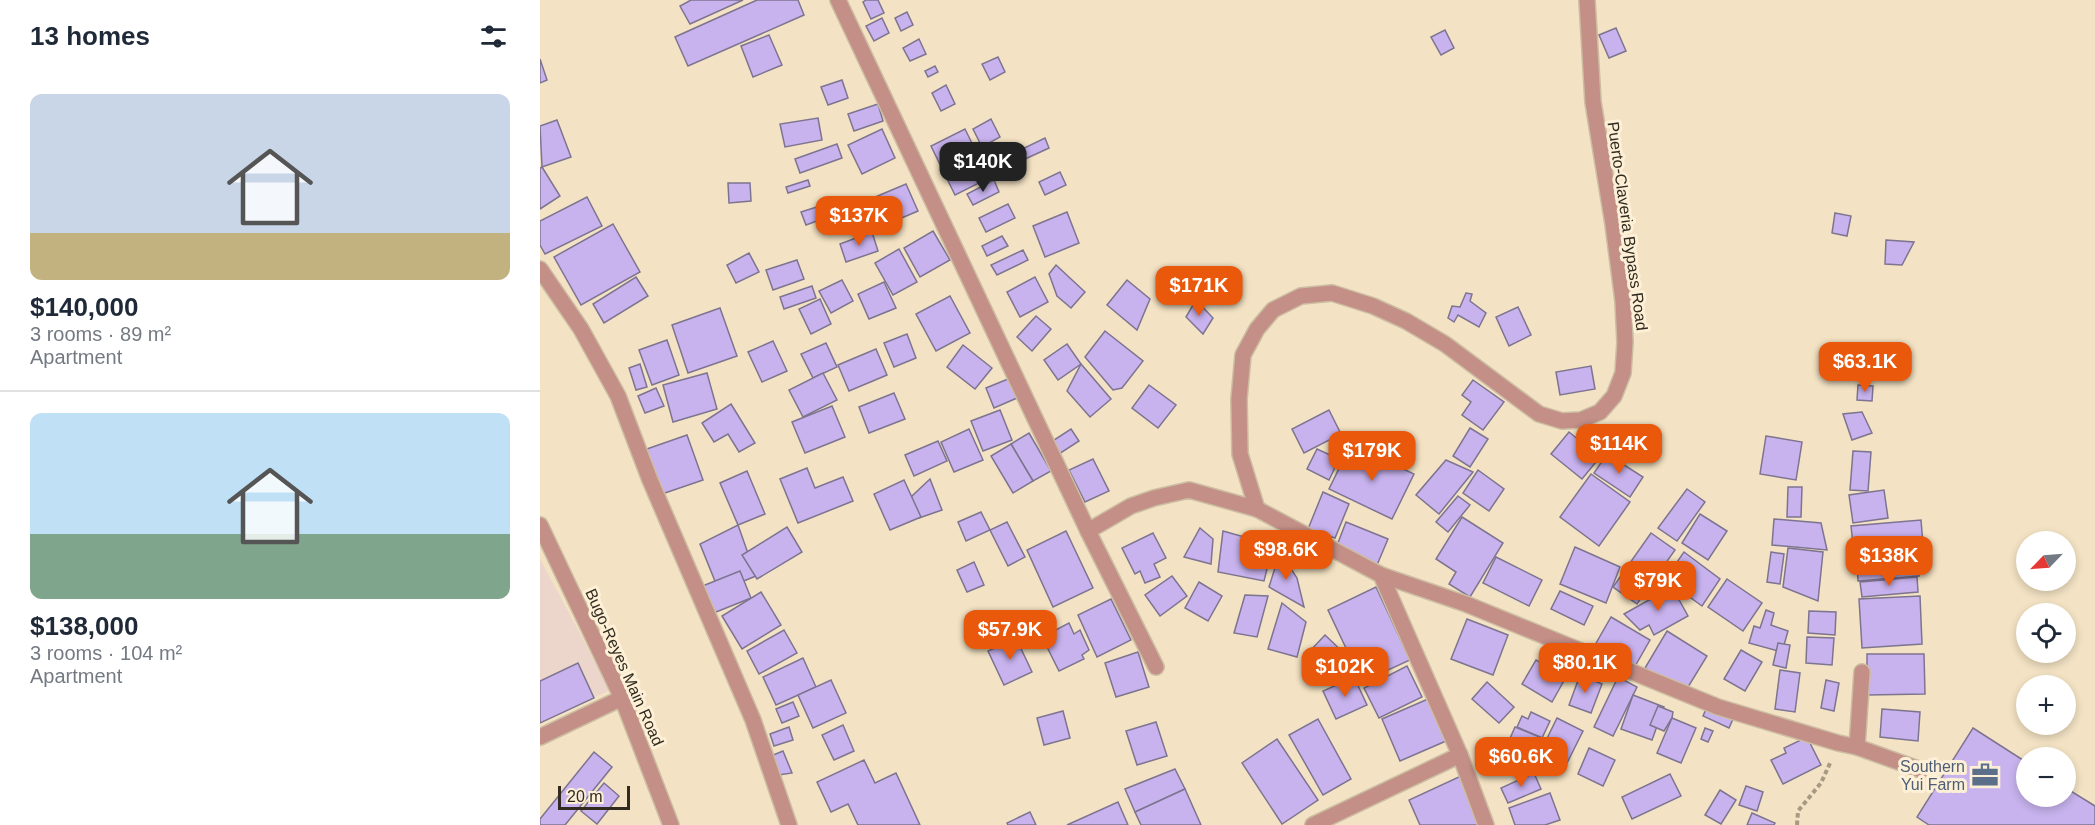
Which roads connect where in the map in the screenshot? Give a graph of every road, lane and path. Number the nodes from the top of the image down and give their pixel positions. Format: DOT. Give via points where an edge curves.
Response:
graph roads {
  1 [pos="838,0"];
  2 [pos="1587,0"];
  3 [pos="540,268"];
  4 [pos="1257,509"];
  5 [pos="540,525"];
  6 [pos="1088,531"];
  7 [pos="1381,575"];
  8 [pos="1156,667"];
  9 [pos="1862,672"];
  10 [pos="622,698"];
  11 [pos="540,737"];
  12 [pos="1838,743"];
  13 [pos="1857,747"];
  14 [pos="1460,755"];
  15 [pos="1921,770"];
  16 [pos="672,825"];
  17 [pos="789,825"];
  18 [pos="1313,825"];
  19 [pos="1486,825"];
  20 [pos="1797,825"];
  1 -- 6 [label="street"];
  2 -- 4 [label="street, Puerto-Claveria Bypass Road" via="1593,102 1623,301 1623,373 1614,396 1600,412 1581,420 1562,421 1539,414 1445,344 1406,321 1332,293 1301,296 1273,310 1257,328 1243,355 1240,454"];
  3 -- 17 [label="street" via="581,329 618,396 753,720"];
  4 -- 6 [label="street" via="1189,490 1131,506"];
  4 -- 7 [label="street"];
  5 -- 10 [label="street, Bugo-Reyes Main Road"];
  6 -- 8 [label="street"];
  7 -- 12 [label="street" via="1466,604 1718,707"];
  7 -- 14 [label="street"];
  9 -- 13 [label="street"];
  10 -- 11 [label="street"];
  10 -- 16 [label="street, Bugo-Reyes Main Road"];
  12 -- 13 [label="street"];
  12 -- 20 [label="path" via="1821,783 1798,811"];
  13 -- 15 [label="street"];
  14 -- 18 [label="street"];
  14 -- 19 [label="street"];
}
